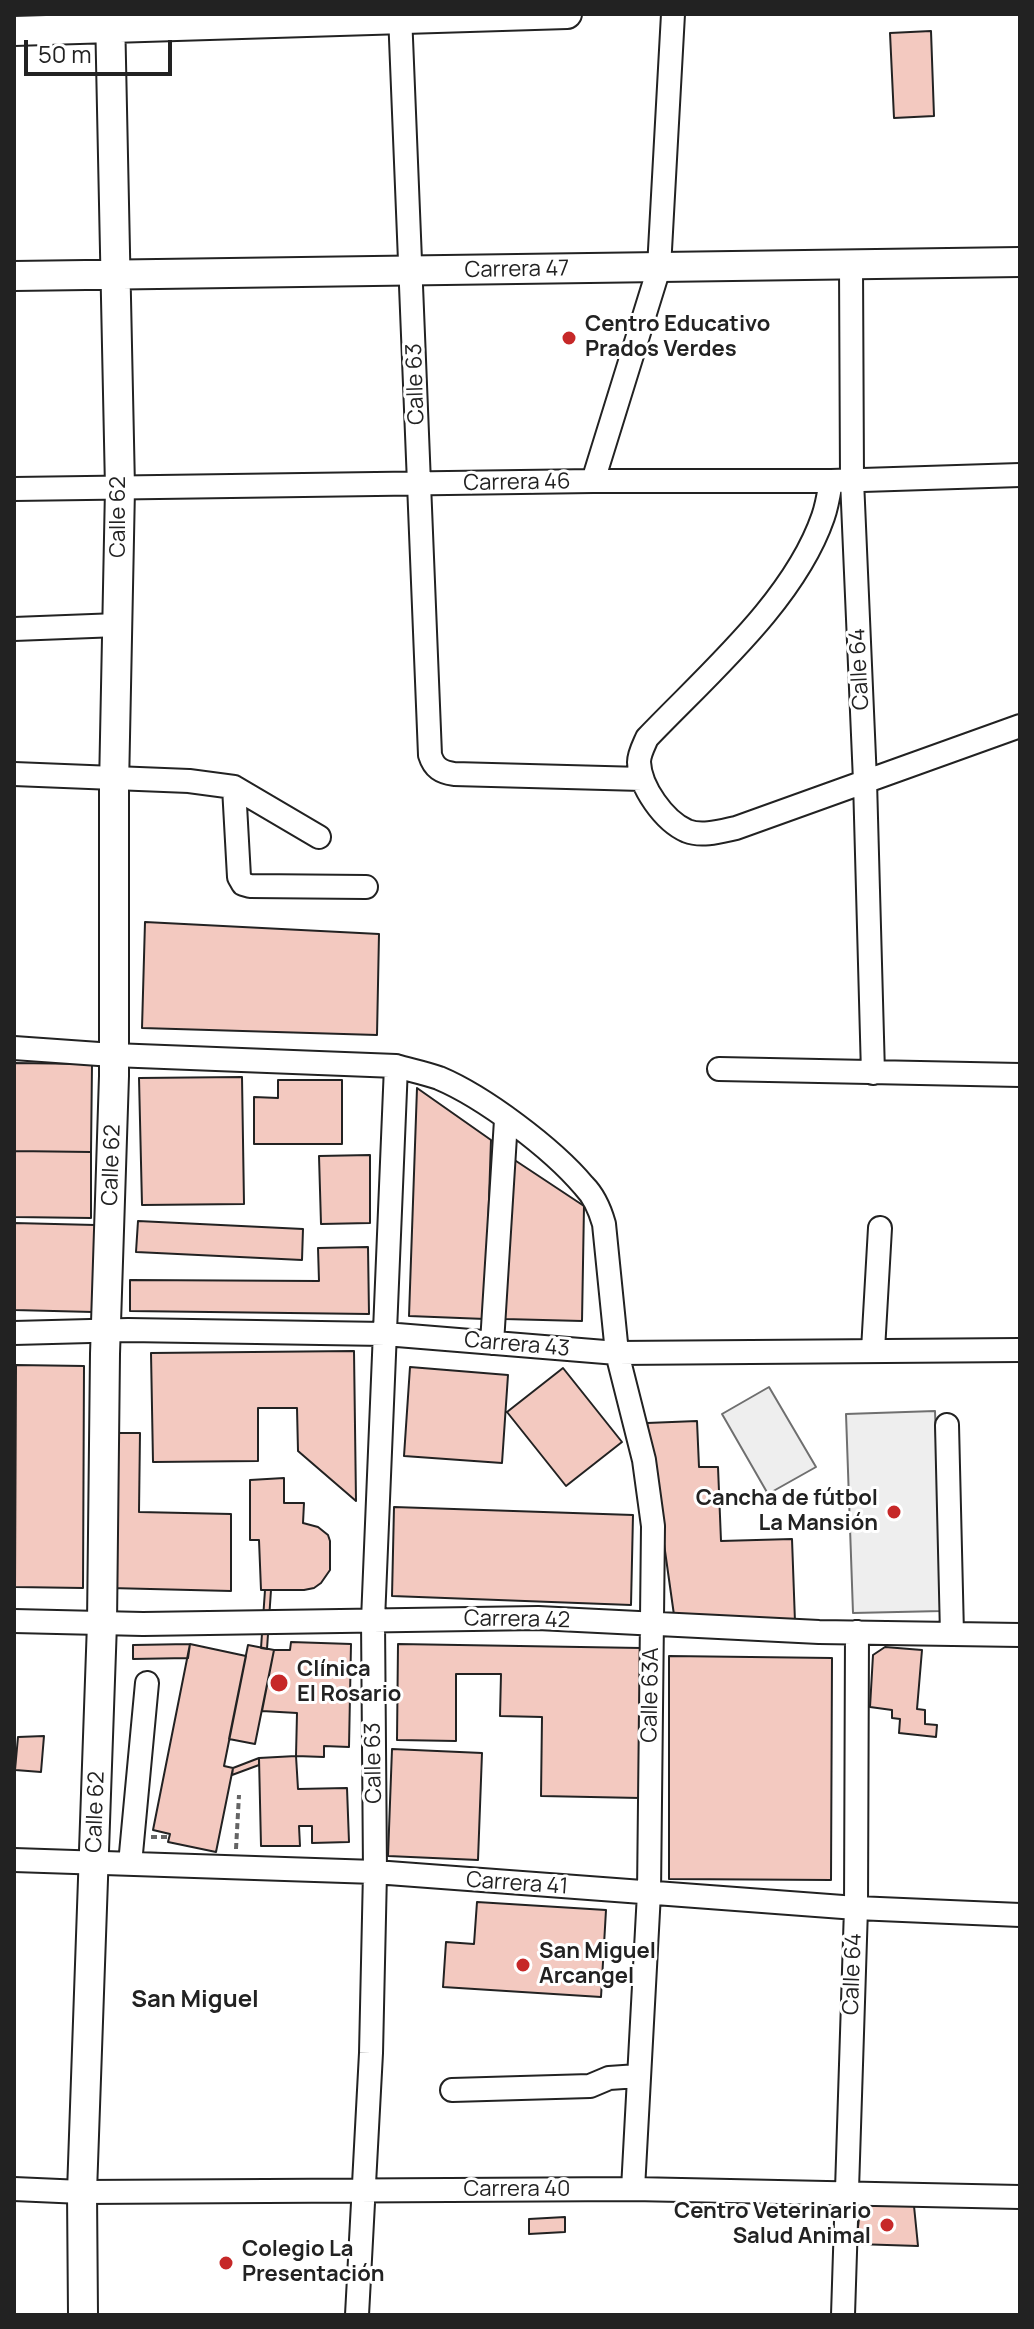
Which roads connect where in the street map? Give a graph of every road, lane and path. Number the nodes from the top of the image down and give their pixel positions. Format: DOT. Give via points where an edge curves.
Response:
graph roads {
  1 [pos="567,14"];
  2 [pos="673,14"];
  3 [pos="400,18"];
  4 [pos="110,21"];
  5 [pos="32,25"];
  6 [pos="1020,262"];
  7 [pos="851,265"];
  8 [pos="659,268"];
  9 [pos="412,272"];
  10 [pos="116,275"];
  11 [pos="14,276"];
  12 [pos="1020,475"];
  13 [pos="842,480"];
  14 [pos="593,481"];
  15 [pos="419,485"];
  16 [pos="120,488"];
  17 [pos="14,489"];
  18 [pos="118,625"];
  19 [pos="14,629"];
  20 [pos="1020,726"];
  21 [pos="14,774"];
  22 [pos="114,778"];
  23 [pos="642,779"];
  24 [pos="865,781"];
  25 [pos="234,787"];
  26 [pos="319,837"];
  27 [pos="366,887"];
  28 [pos="14,1048"];
  29 [pos="113,1055"];
  30 [pos="396,1066"];
  31 [pos="719,1069"];
  32 [pos="873,1073"];
  33 [pos="1020,1075"];
  34 [pos="506,1120"];
  35 [pos="880,1228"];
  36 [pos="107,1332"];
  37 [pos="14,1333"];
  38 [pos="385,1334"];
  39 [pos="492,1343"];
  40 [pos="873,1350"];
  41 [pos="1020,1350"];
  42 [pos="617,1353"];
  43 [pos="947,1425"];
  44 [pos="373,1620"];
  45 [pos="14,1621"];
  46 [pos="102,1623"];
  47 [pos="652,1624"];
  48 [pos="857,1632"];
  49 [pos="952,1634"];
  50 [pos="1020,1635"];
  51 [pos="147,1683"];
  52 [pos="239,1795"];
  53 [pos="236,1848"];
  54 [pos="14,1860"];
  55 [pos="94,1862"];
  56 [pos="130,1864"];
  57 [pos="375,1872"];
  58 [pos="649,1893"];
  59 [pos="856,1908"];
  60 [pos="1020,1915"];
  61 [pos="638,2076"];
  62 [pos="452,2090"];
  63 [pos="14,2189"];
  64 [pos="364,2189"];
  65 [pos="633,2189"];
  66 [pos="82,2192"];
  67 [pos="846,2194"];
  68 [pos="1020,2197"];
  69 [pos="83,2315"];
  70 [pos="357,2315"];
  71 [pos="843,2315"];
  1 -- 3 [label="main road"];
  2 -- 8 [label="street"];
  3 -- 4 [label="main road"];
  3 -- 9 [label="street, Calle 63"];
  4 -- 5 [label="main road"];
  4 -- 10 [label="main road, Calle 62"];
  6 -- 7 [label="main road, Carrera 47"];
  7 -- 8 [label="main road, Carrera 47"];
  7 -- 13 [label="street, Calle 64"];
  8 -- 9 [label="main road, Carrera 47"];
  8 -- 14 [label="street"];
  9 -- 10 [label="main road, Carrera 47"];
  9 -- 15 [label="street, Calle 63"];
  10 -- 11 [label="main road, Carrera 47"];
  10 -- 16 [label="main road, Calle 62"];
  12 -- 13 [label="street, Carrera 46"];
  13 -- 14 [label="street, Carrera 46"];
  13 -- 23 [label="street" via="784,589 647,738 639,759"];
  13 -- 24 [label="street, Calle 64"];
  14 -- 15 [label="street, Carrera 46"];
  15 -- 16 [label="street, Carrera 46"];
  15 -- 23 [label="street, Calle 63" via="433,764 454,774"];
  16 -- 17 [label="street, Carrera 46"];
  16 -- 18 [label="main road, Calle 62"];
  18 -- 19 [label="street"];
  18 -- 22 [label="main road, Calle 62"];
  20 -- 24 [label="street"];
  21 -- 22 [label="street"];
  22 -- 25 [label="street"];
  22 -- 29 [label="main road, Calle 62"];
  23 -- 24 [label="street" via="671,820 689,832 710,833"];
  24 -- 32 [label="street, Calle 64"];
  25 -- 26 [label="street"];
  25 -- 27 [label="street" via="243,884"];
  28 -- 29 [label="street"];
  29 -- 30 [label="street"];
  29 -- 36 [label="main road, Calle 62"];
  30 -- 34 [label="street" via="436,1077"];
  30 -- 38 [label="street, Calle 63"];
  31 -- 32 [label="street"];
  32 -- 33 [label="street"];
  34 -- 39 [label="street"];
  34 -- 42 [label="street, Calle 63A" via="571,1172 599,1206"];
  35 -- 40 [label="street"];
  36 -- 37 [label="street, Carrera 43"];
  36 -- 38 [label="street, Carrera 43"];
  36 -- 46 [label="main road, Calle 62"];
  38 -- 39 [label="street, Carrera 43"];
  38 -- 44 [label="street, Calle 63"];
  39 -- 42 [label="street, Carrera 43"];
  40 -- 41 [label="street, Carrera 43"];
  40 -- 42 [label="street, Carrera 43"];
  42 -- 47 [label="street, Calle 63A" via="650,1494"];
  43 -- 49 [label="street"];
  44 -- 46 [label="street, Carrera 42"];
  44 -- 47 [label="street, Carrera 42" via="538,1618"];
  44 -- 57 [label="street, Calle 63"];
  45 -- 46 [label="street, Carrera 42"];
  46 -- 55 [label="main road, Calle 62"];
  47 -- 48 [label="street, Carrera 42"];
  47 -- 58 [label="street, Calle 63A"];
  48 -- 49 [label="street, Carrera 42"];
  48 -- 59 [label="street, Calle 64"];
  49 -- 50 [label="street, Carrera 42"];
  51 -- 56 [label="street"];
  52 -- 53 [label="path"];
  54 -- 55 [label="street, Carrera 41"];
  55 -- 56 [label="street, Carrera 41"];
  55 -- 66 [label="main road, Calle 62"];
  56 -- 57 [label="street, Carrera 41"];
  57 -- 58 [label="street, Carrera 41"];
  57 -- 64 [label="street, Calle 63"];
  58 -- 59 [label="street, Carrera 41"];
  58 -- 61 [label="street, Calle 63A"];
  59 -- 60 [label="street, Carrera 41"];
  59 -- 67 [label="street, Calle 64"];
  61 -- 62 [label="street" via="590,2086"];
  61 -- 65 [label="street, Calle 63A"];
  63 -- 66 [label="street, Carrera 40"];
  64 -- 65 [label="street, Carrera 40"];
  64 -- 66 [label="street, Carrera 40"];
  64 -- 70 [label="street, Calle 63"];
  65 -- 67 [label="street, Carrera 40"];
  66 -- 69 [label="main road, Calle 62"];
  67 -- 68 [label="street, Carrera 40"];
  67 -- 71 [label="street, Calle 64"];
}
